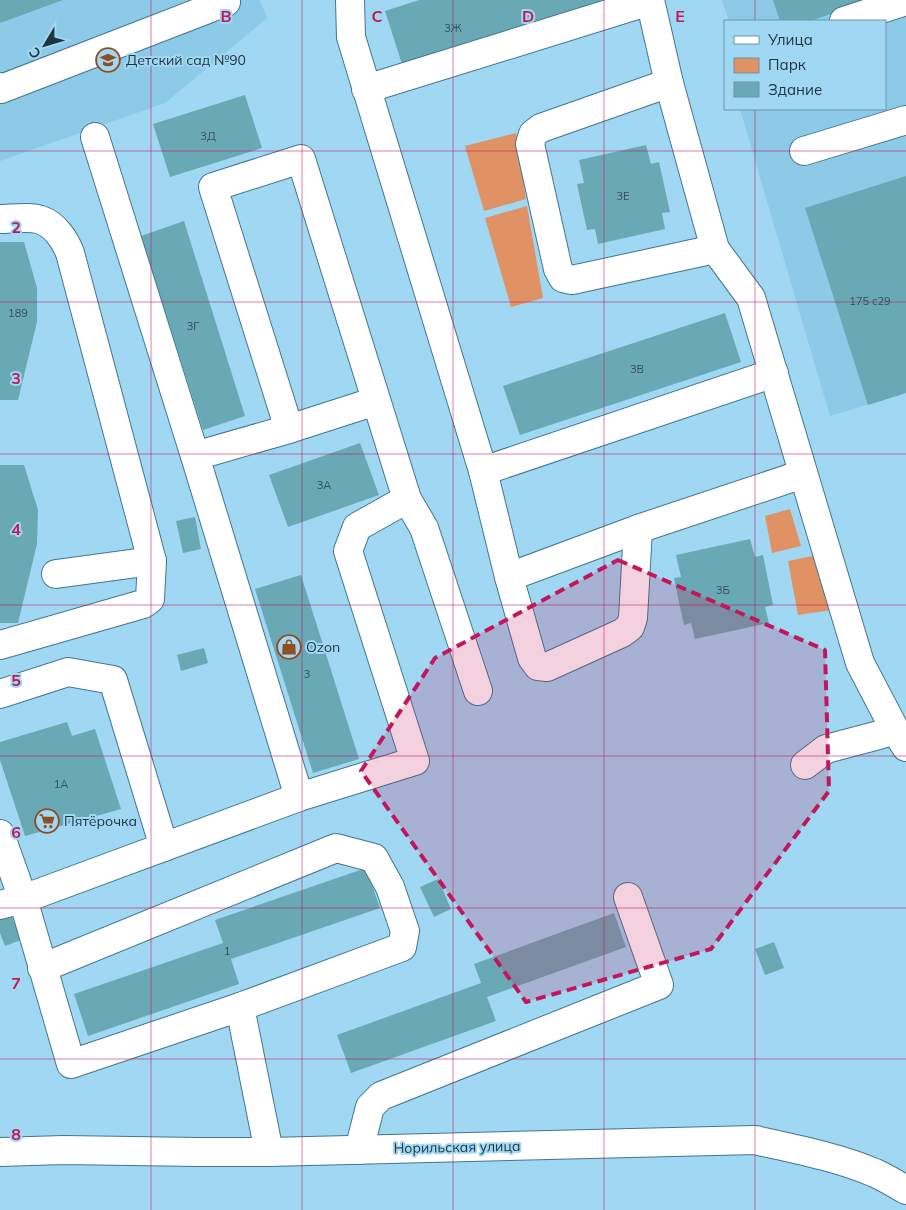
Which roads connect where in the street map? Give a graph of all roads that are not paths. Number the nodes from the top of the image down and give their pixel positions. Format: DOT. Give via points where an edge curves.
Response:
graph roads {
  1 [pos="225,0"];
  2 [pos="350,0"];
  3 [pos="906,0"];
  4 [pos="650,1"];
  5 [pos="847,20"];
  6 [pos="669,83"];
  7 [pos="0,86"];
  8 [pos="366,89"];
  9 [pos="906,120"];
  10 [pos="95,138"];
  11 [pos="804,151"];
  12 [pos="0,219"];
  13 [pos="715,249"];
  14 [pos="774,373"];
  15 [pos="376,401"];
  16 [pos="289,429"];
  17 [pos="195,456"];
  18 [pos="483,471"];
  19 [pos="803,474"];
  20 [pos="408,499"];
  21 [pos="638,529"];
  22 [pos="152,561"];
  23 [pos="56,574"];
  24 [pos="508,577"];
  25 [pos="0,645"];
  26 [pos="478,691"];
  27 [pos="0,694"];
  28 [pos="900,738"];
  29 [pos="805,765"];
  30 [pos="298,797"];
  31 [pos="0,834"];
  32 [pos="164,847"];
  33 [pos="628,897"];
  34 [pos="11,902"];
  35 [pos="42,968"];
  36 [pos="240,1007"];
  37 [pos="359,1150"];
  38 [pos="0,1152"];
  39 [pos="269,1152"];
  40 [pos="906,1190"];
  1 -- 7 [label="street" via="217,6 1,89"];
  2 -- 8 [label="street" via="350,38"];
  3 -- 5 [label="street"];
  4 -- 6 [label="street"];
  4 -- 8 [label="street"];
  6 -- 13 [label="street"];
  6 -- 13 [label="street" via="541,128 533,134 530,144 558,269 563,278 572,280"];
  8 -- 18 [label="street"];
  9 -- 11 [label="street"];
  10 -- 17 [label="street"];
  12 -- 22 [label="street" via="40,220 60,234 66,243"];
  13 -- 14 [label="street" via="751,298"];
  14 -- 18 [label="street"];
  14 -- 19 [label="street"];
  15 -- 16 [label="street"];
  15 -- 16 [label="street" via="301,159 213,187"];
  15 -- 20 [label="street"];
  16 -- 17 [label="street"];
  17 -- 30 [label="street"];
  18 -- 24 [label="street"];
  19 -- 21 [label="street"];
  19 -- 28 [label="street" via="860,663"];
  20 -- 26 [label="street" via="424,528"];
  20 -- 30 [label="street" via="357,526 348,551 415,761"];
  21 -- 24 [label="street"];
  21 -- 24 [label="street" via="630,627 547,667 538,666 532,658"];
  22 -- 23 [label="street"];
  22 -- 25 [label="street" via="150,599 143,604"];
  27 -- 32 [label="street" via="68,672 113,680"];
  28 -- 29 [label="street" via="879,735 826,749"];
  30 -- 32 [label="street"];
  31 -- 34 [label="street"];
  32 -- 34 [label="street"];
  33 -- 37 [label="street" via="659,985 381,1096 370,1107"];
  34 -- 35 [label="street"];
  35 -- 36 [label="street" via="71,1064"];
  35 -- 36 [label="street" via="336,848 374,858 390,887 405,931 402,947"];
  36 -- 39 [label="street"];
  37 -- 39 [label="street, Норильская улица"];
  37 -- 40 [label="street, Норильская улица" via="755,1140 846,1163 875,1173"];
  38 -- 39 [label="street, Норильская улица"];
}
